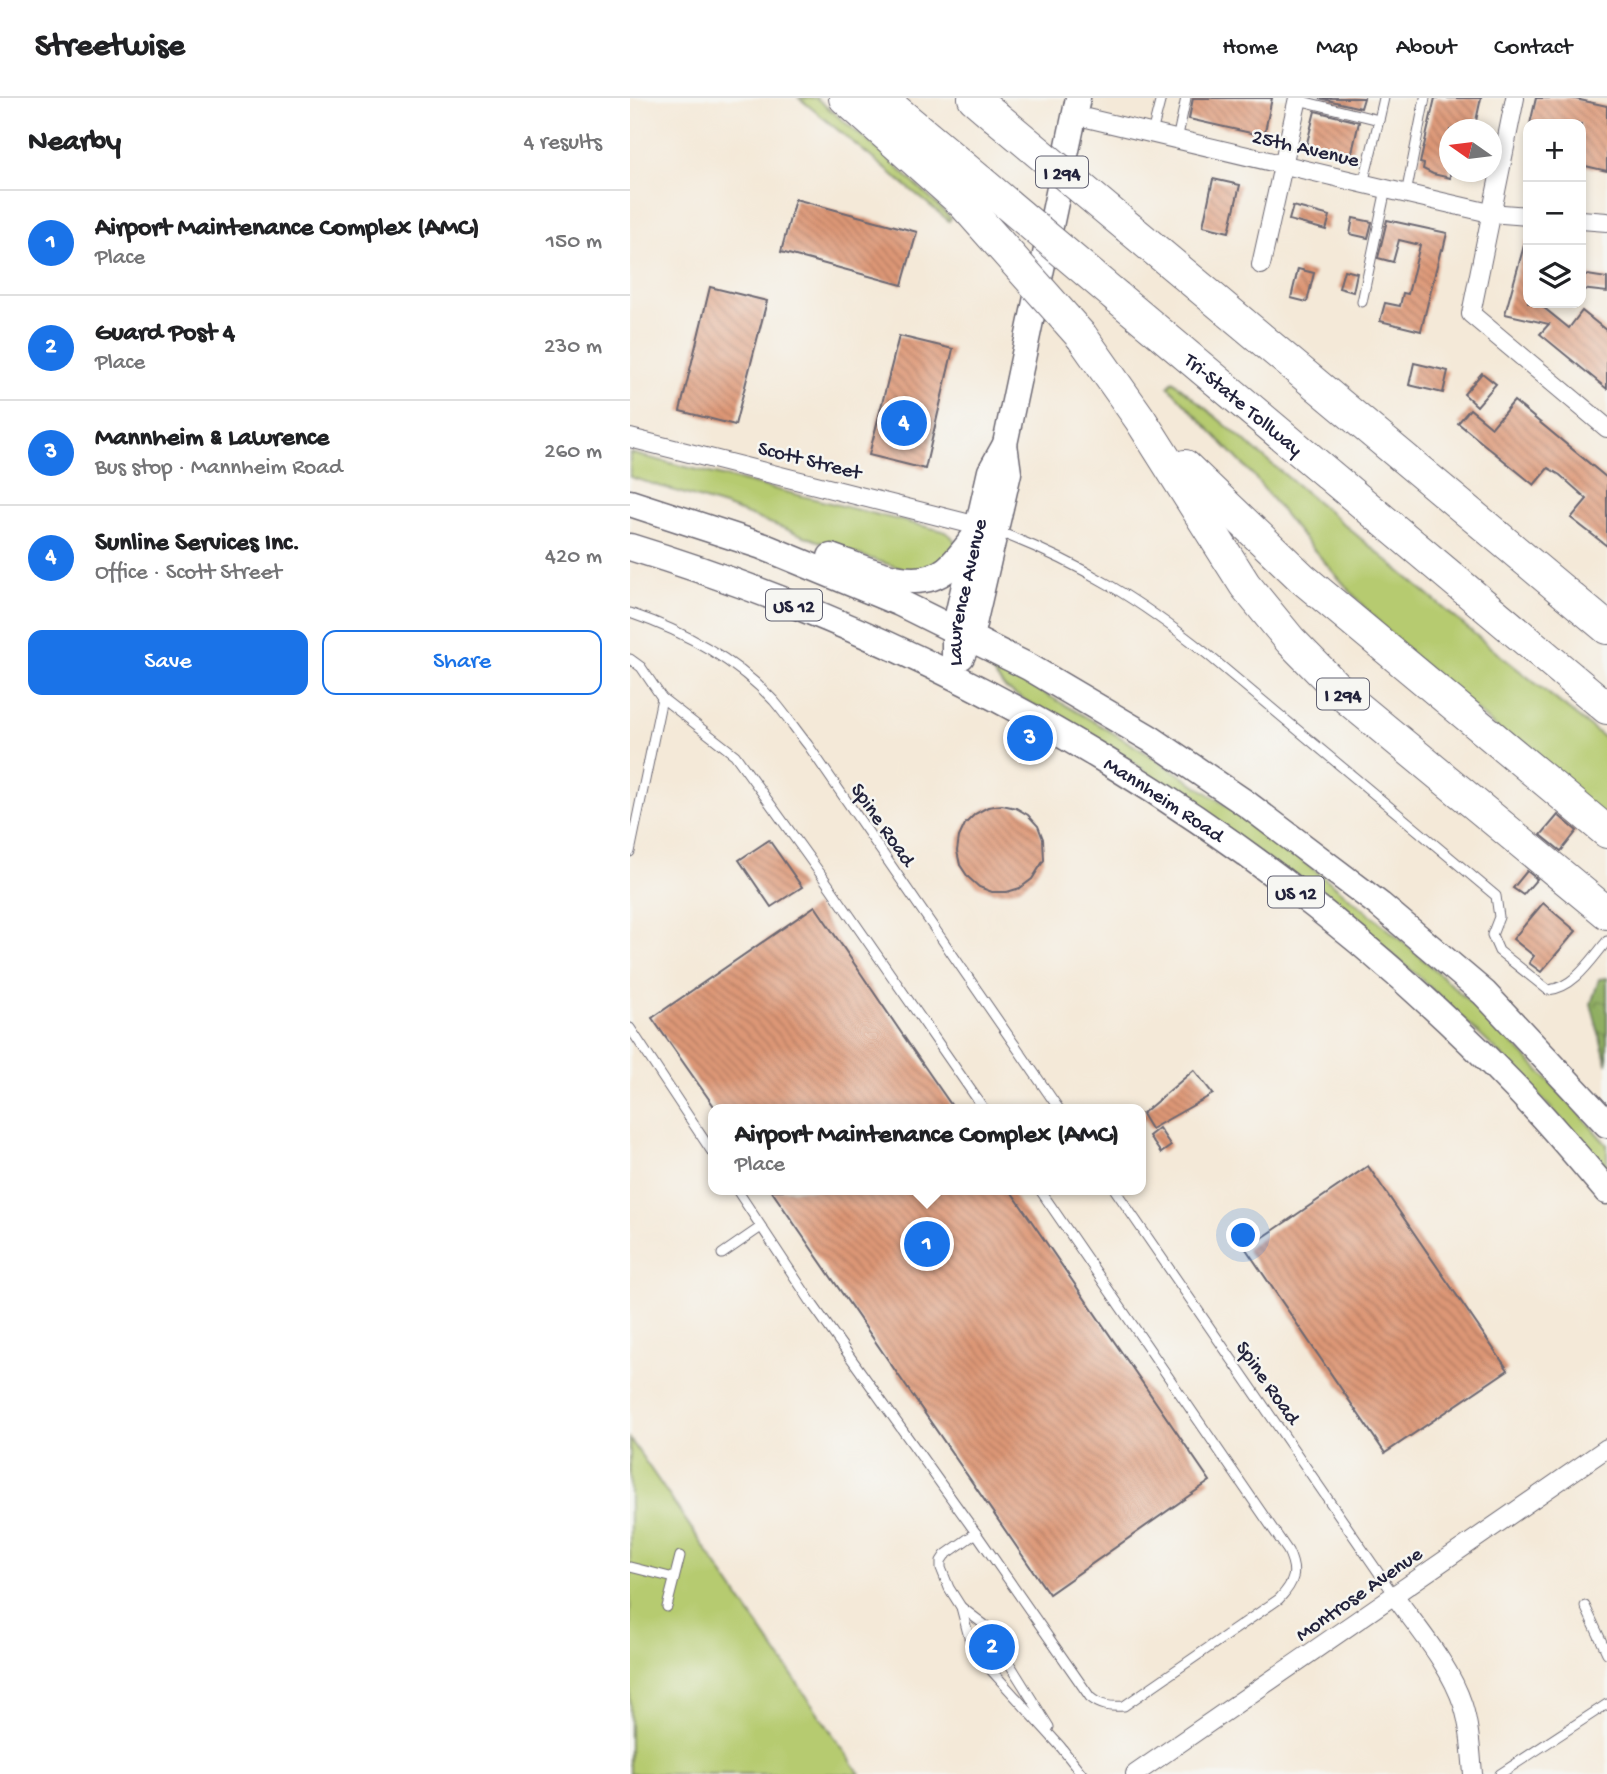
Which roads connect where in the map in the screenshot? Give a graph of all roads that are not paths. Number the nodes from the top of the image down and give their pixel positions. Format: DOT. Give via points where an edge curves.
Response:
graph roads {
  1 [pos="845,98"];
  2 [pos="881,98"];
  3 [pos="1161,98"];
  4 [pos="1186,98"];
  5 [pos="1384,98"];
  6 [pos="1425,98"];
  7 [pos="1515,98"];
  8 [pos="1298,99"];
  9 [pos="1076,106"];
  10 [pos="984,107"];
  11 [pos="1379,120"];
  12 [pos="1152,134"];
  13 [pos="1177,139"];
  14 [pos="1283,166"];
  15 [pos="1363,184"];
  16 [pos="1386,189"];
  17 [pos="972,193"];
  18 [pos="1406,194"];
  19 [pos="1490,213"];
  20 [pos="1523,216"];
  21 [pos="1586,220"];
  22 [pos="1607,222"];
  23 [pos="1261,265"];
  24 [pos="1362,302"];
  25 [pos="1140,419"];
  26 [pos="1607,428"];
  27 [pos="630,439"];
  28 [pos="630,503"];
  29 [pos="983,531"];
  30 [pos="762,546"];
  31 [pos="630,547"];
  32 [pos="630,613"];
  33 [pos="1607,628"];
  34 [pos="963,633"];
  35 [pos="630,659"];
  36 [pos="954,675"];
  37 [pos="662,698"];
  38 [pos="1607,708"];
  39 [pos="1607,832"];
  40 [pos="630,852"];
  41 [pos="1607,913"];
  42 [pos="1607,941"];
  43 [pos="630,1028"];
  44 [pos="981,1104"];
  45 [pos="1056,1104"];
  46 [pos="1607,1124"];
  47 [pos="708,1147"];
  48 [pos="1607,1191"];
  49 [pos="740,1195"];
  50 [pos="1043,1195"];
  51 [pos="1118,1195"];
  52 [pos="761,1227"];
  53 [pos="722,1254"];
  54 [pos="1607,1448"];
  55 [pos="976,1533"];
  56 [pos="680,1556"];
  57 [pos="630,1567"];
  58 [pos="674,1578"];
  59 [pos="1394,1595"];
  60 [pos="667,1606"];
  61 [pos="1585,1606"];
  62 [pos="961,1607"];
  63 [pos="1607,1653"];
  64 [pos="1607,1704"];
  65 [pos="1060,1746"];
  66 [pos="1082,1774"];
  67 [pos="1135,1774"];
  68 [pos="1473,1774"];
  69 [pos="1500,1774"];
  1 -- 17 [label="highway, I 294"];
  2 -- 17 [label="highway, Tri-State Tollway / I 294"];
  3 -- 12 [label="lane"];
  4 -- 13 [label="lane"];
  5 -- 11 [label="lane"];
  6 -- 18 [label="lane"];
  7 -- 19 [label="street"];
  8 -- 11 [label="lane"];
  8 -- 14 [label="street"];
  9 -- 12 [label="street, 25th Avenue"];
  9 -- 29 [label="main road, Lawrence Avenue" via="1005,444 990,471"];
  10 -- 33 [label="highway, I 294, bridge"];
  11 -- 15 [label="lane"];
  12 -- 13 [label="street, 25th Avenue"];
  13 -- 14 [label="street, 25th Avenue"];
  14 -- 15 [label="street, 25th Avenue"];
  14 -- 23 [label="street"];
  15 -- 16 [label="street, 25th Avenue"];
  16 -- 18 [label="street, 25th Avenue"];
  16 -- 24 [label="lane"];
  17 -- 25 [label="highway, I 294, bridge"];
  17 -- 38 [label="highway, Tri-State Tollway / I 294, bridge" via="1117,297"];
  18 -- 19 [label="street, 25th Avenue"];
  19 -- 20 [label="street, 25th Avenue"];
  19 -- 26 [label="street" via="1471,314"];
  21 -- 22 [label="street"];
  25 -- 39 [label="highway, I 294" via="1302,578"];
  25 -- 41 [label="highway, I 294" via="1245,585 1290,640 1349,700"];
  27 -- 29 [label="street, Scott Street"];
  28 -- 30 [label="main road, Mannheim Road / US 12"];
  29 -- 30 [label="main road" via="945,570 928,579 892,577 824,554"];
  29 -- 34 [label="main road, Lawrence Avenue"];
  29 -- 42 [label="lane" via="1064,559 1168,622 1496,896 1499,917 1492,935 1499,951 1548,990 1561,989 1578,975"];
  30 -- 34 [label="main road, Mannheim Road / US 12"];
  31 -- 36 [label="main road, Mannheim Road / US 12" via="765,594"];
  32 -- 45 [label="lane, Spine Road" via="701,644 773,700"];
  34 -- 36 [label="main road, Lawrence Avenue"];
  34 -- 46 [label="main road, Mannheim Road / US 12" via="1151,738 1329,866 1484,993"];
  35 -- 37 [label="lane"];
  36 -- 48 [label="main road, Mannheim Road / US 12" via="1100,757 1311,903 1461,1034 1517,1089"];
  37 -- 40 [label="lane"];
  37 -- 44 [label="lane" via="735,755"];
  43 -- 47 [label="lane"];
  49 -- 52 [label="lane"];
  50 -- 55 [label="lane" via="1287,1551 1295,1565 1293,1578 1279,1599 1124,1706 1114,1707 1090,1697"];
  51 -- 59 [label="lane, Spine Road"];
  52 -- 53 [label="lane"];
  52 -- 55 [label="lane"];
  54 -- 59 [label="street, Montrose Avenue"];
  55 -- 62 [label="lane" via="941,1561"];
  56 -- 58 [label="lane"];
  57 -- 58 [label="lane"];
  58 -- 60 [label="lane"];
  59 -- 67 [label="street, Montrose Avenue"];
  59 -- 68 [label="street" via="1463,1704"];
  61 -- 63 [label="lane"];
  62 -- 65 [label="lane" via="986,1626"];
  62 -- 65 [label="lane" via="980,1658"];
  64 -- 69 [label="lane"];
  65 -- 66 [label="lane"];
}
